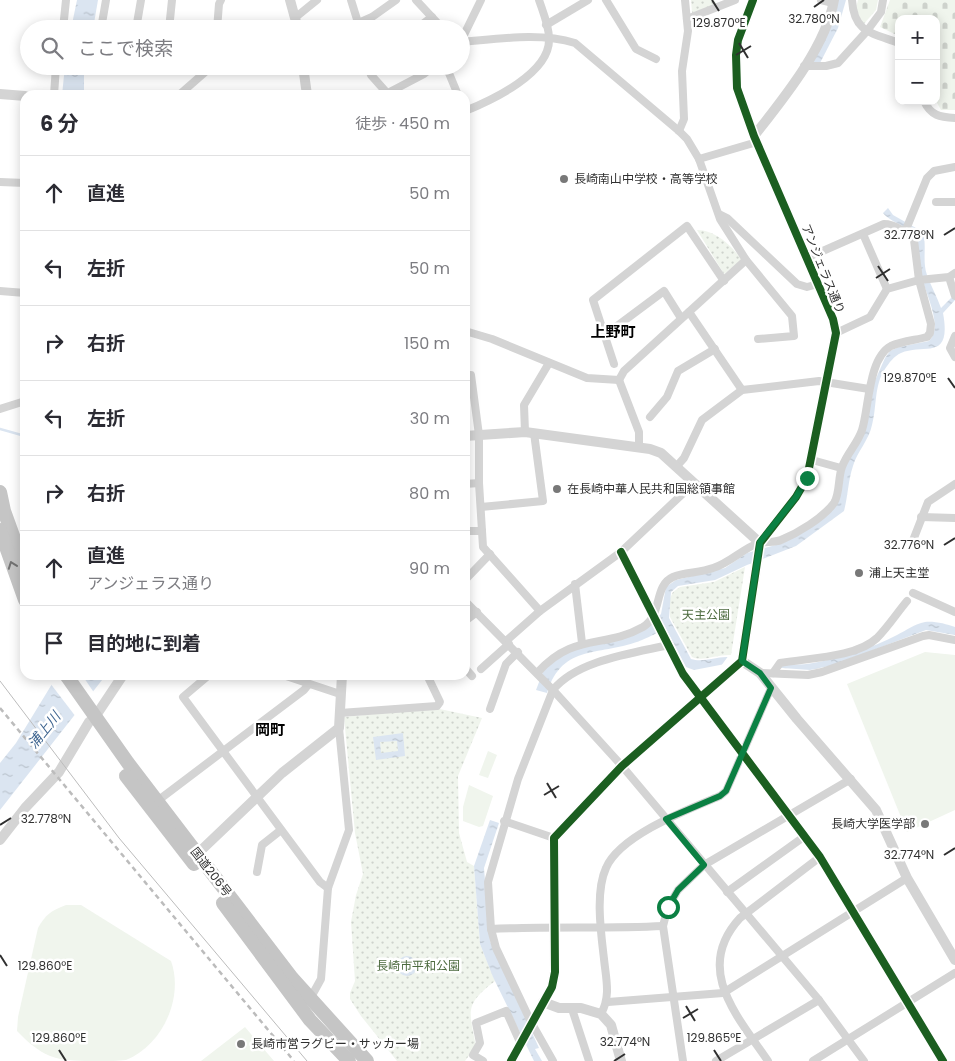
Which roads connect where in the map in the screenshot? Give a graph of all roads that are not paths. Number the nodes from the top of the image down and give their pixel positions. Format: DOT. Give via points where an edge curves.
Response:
graph roads {
  1 [pos="66,0"];
  2 [pos="106,0"];
  3 [pos="141,0"];
  4 [pos="172,0"];
  5 [pos="221,0"];
  6 [pos="290,0"];
  7 [pos="317,0"];
  8 [pos="351,0"];
  9 [pos="396,0"];
  10 [pos="417,0"];
  11 [pos="481,0"];
  12 [pos="539,0"];
  13 [pos="588,0"];
  14 [pos="606,0"];
  15 [pos="685,0"];
  16 [pos="735,0"];
  17 [pos="753,0"];
  18 [pos="821,0"];
  19 [pos="852,0"];
  20 [pos="883,0"];
  21 [pos="833,2"];
  22 [pos="296,17"];
  23 [pos="432,17"];
  24 [pos="687,19"];
  25 [pos="64,20"];
  26 [pos="103,20"];
  27 [pos="138,20"];
  28 [pos="170,20"];
  29 [pos="218,20"];
  30 [pos="296,20"];
  31 [pos="357,20"];
  32 [pos="368,20"];
  33 [pos="428,20"];
  34 [pos="435,20"];
  35 [pos="470,23"];
  36 [pos="546,25"];
  37 [pos="867,31"];
  38 [pos="550,39"];
  39 [pos="470,41"];
  40 [pos="895,42"];
  41 [pos="656,59"];
  42 [pos="804,66"];
  43 [pos="55,75"];
  44 [pos="202,75"];
  45 [pos="304,75"];
  46 [pos="371,75"];
  47 [pos="419,75"];
  48 [pos="450,75"];
  49 [pos="54,90"];
  50 [pos="185,90"];
  51 [pos="306,90"];
  52 [pos="384,90"];
  53 [pos="395,90"];
  54 [pos="456,90"];
  55 [pos="0,94"];
  56 [pos="20,96"];
  57 [pos="926,105"];
  58 [pos="470,109"];
  59 [pos="955,118"];
  60 [pos="679,131"];
  61 [pos="756,139"];
  62 [pos="699,159"];
  63 [pos="955,167"];
  64 [pos="0,182"];
  65 [pos="20,183"];
  66 [pos="936,202"];
  67 [pos="955,202"];
  68 [pos="719,214"];
  69 [pos="907,228"];
  70 [pos="863,234"];
  71 [pos="807,258"];
  72 [pos="746,260"];
  73 [pos="952,275"];
  74 [pos="920,280"];
  75 [pos="724,281"];
  76 [pos="818,284"];
  77 [pos="887,289"];
  78 [pos="0,292"];
  79 [pos="20,293"];
  80 [pos="955,295"];
  81 [pos="689,312"];
  82 [pos="681,318"];
  83 [pos="470,332"];
  84 [pos="836,334"];
  85 [pos="605,335"];
  86 [pos="955,336"];
  87 [pos="758,339"];
  88 [pos="715,349"];
  89 [pos="955,357"];
  90 [pos="549,363"];
  91 [pos="614,364"];
  92 [pos="470,375"];
  93 [pos="619,380"];
  94 [pos="827,382"];
  95 [pos="742,390"];
  96 [pos="869,390"];
  97 [pos="20,402"];
  98 [pos="0,408"];
  99 [pos="650,416"];
  100 [pos="529,433"];
  101 [pos="479,435"];
  102 [pos="470,436"];
  103 [pos="639,447"];
  104 [pos="812,460"];
  105 [pos="676,466"];
  106 [pos="841,468"];
  107 [pos="479,483"];
  108 [pos="694,483"];
  109 [pos="470,484"];
  110 [pos="955,484"];
  111 [pos="0,492"];
  112 [pos="481,507"];
  113 [pos="921,518"];
  114 [pos="955,518"];
  115 [pos="470,531"];
  116 [pos="482,531"];
  117 [pos="3,534"];
  118 [pos="912,544"];
  119 [pos="759,545"];
  120 [pos="621,552"];
  121 [pos="490,554"];
  122 [pos="20,560"];
  123 [pos="470,575"];
  124 [pos="575,584"];
  125 [pos="20,585"];
  126 [pos="913,593"];
  127 [pos="907,601"];
  128 [pos="470,606"];
  129 [pos="540,611"];
  130 [pos="477,612"];
  131 [pos="955,612"];
  132 [pos="470,618"];
  133 [pos="655,618"];
  134 [pos="955,640"];
  135 [pos="507,642"];
  136 [pos="582,643"];
  137 [pos="669,645"];
  138 [pos="518,652"];
  139 [pos="742,661"];
  140 [pos="481,669"];
  141 [pos="760,673"];
  142 [pos="773,673"];
  143 [pos="470,674"];
  144 [pos="539,674"];
  145 [pos="472,676"];
  146 [pos="63,680"];
  147 [pos="119,680"];
  148 [pos="202,680"];
  149 [pos="296,680"];
  150 [pos="341,680"];
  151 [pos="429,680"];
  152 [pos="308,685"];
  153 [pos="552,688"];
  154 [pos="771,688"];
  155 [pos="340,694"];
  156 [pos="701,696"];
  157 [pos="490,709"];
  158 [pos="340,713"];
  159 [pos="88,714"];
  160 [pos="339,728"];
  161 [pos="223,750"];
  162 [pos="742,751"];
  163 [pos="622,766"];
  164 [pos="851,779"];
  165 [pos="257,797"];
  166 [pos="153,805"];
  167 [pos="790,814"];
  168 [pos="666,819"];
  169 [pos="504,821"];
  170 [pos="281,830"];
  171 [pos="806,836"];
  172 [pos="554,838"];
  173 [pos="0,840"];
  174 [pos="194,857"];
  175 [pos="820,857"];
  176 [pos="704,865"];
  177 [pos="257,872"];
  178 [pos="906,878"];
  179 [pos="328,888"];
  180 [pos="727,892"];
  181 [pos="853,911"];
  182 [pos="746,913"];
  183 [pos="554,926"];
  184 [pos="663,926"];
  185 [pos="491,929"];
  186 [pos="600,929"];
  187 [pos="781,956"];
  188 [pos="955,960"];
  189 [pos="955,973"];
  190 [pos="723,993"];
  191 [pos="674,996"];
  192 [pos="310,999"];
  193 [pos="819,1000"];
  194 [pos="543,1002"];
  195 [pos="608,1002"];
  196 [pos="908,1002"];
  197 [pos="572,1009"];
  198 [pos="601,1014"];
  199 [pos="530,1023"];
  200 [pos="753,1039"];
  201 [pos="848,1039"];
  202 [pos="521,1041"];
  203 [pos="349,1061"];
  204 [pos="366,1061"];
  205 [pos="483,1061"];
  206 [pos="511,1061"];
  207 [pos="552,1061"];
  208 [pos="589,1061"];
  209 [pos="621,1061"];
  210 [pos="683,1061"];
  211 [pos="716,1061"];
  212 [pos="768,1061"];
  213 [pos="813,1061"];
  214 [pos="864,1061"];
  215 [pos="943,1061"];
  1 -- 25 [label="street"];
  2 -- 26 [label="street"];
  3 -- 27 [label="street"];
  4 -- 28 [label="street"];
  5 -- 29 [label="street"];
  6 -- 22 [label="street"];
  7 -- 22 [label="street"];
  8 -- 31 [label="street"];
  9 -- 32 [label="street"];
  10 -- 23 [label="street"];
  11 -- 35 [label="street"];
  12 -- 36 [label="street"];
  13 -- 36 [label="street"];
  14 -- 41 [label="street" via="636,49"];
  15 -- 24 [label="street"];
  16 -- 24 [label="street"];
  17 -- 61 [label="street, アンジェラス通り" via="742,27 736,55 738,88"];
  18 -- 21 [label="street"];
  19 -- 37 [label="street" via="854,19"];
  20 -- 37 [label="street" via="881,12"];
  21 -- 42 [label="street" via="822,34"];
  22 -- 30 [label="street"];
  23 -- 33 [label="street"];
  23 -- 34 [label="street"];
  24 -- 60 [label="street" via="682,71 684,119"];
  36 -- 38 [label="street"];
  37 -- 40 [label="street"];
  37 -- 42 [label="street" via="838,63"];
  38 -- 39 [label="street"];
  38 -- 58 [label="street" via="545,54 530,75"];
  38 -- 60 [label="street" via="576,43"];
  42 -- 61 [label="street"];
  43 -- 49 [label="street"];
  44 -- 50 [label="street"];
  45 -- 51 [label="street"];
  46 -- 52 [label="street"];
  47 -- 53 [label="street"];
  48 -- 54 [label="street"];
  55 -- 56 [label="street"];
  57 -- 59 [label="street" via="930,112 938,116"];
  60 -- 62 [label="street"];
  61 -- 62 [label="street"];
  61 -- 71 [label="street, アンジェラス通り"];
  62 -- 68 [label="street"];
  63 -- 69 [label="street" via="934,171 927,178"];
  64 -- 65 [label="street"];
  66 -- 67 [label="street"];
  68 -- 72 [label="street"];
  68 -- 76 [label="street" via="797,284 807,287"];
  69 -- 70 [label="street" via="889,224"];
  69 -- 74 [label="street" via="914,240"];
  70 -- 71 [label="street"];
  70 -- 77 [label="street"];
  71 -- 76 [label="street, アンジェラス通り"];
  72 -- 75 [label="street"];
  72 -- 87 [label="street" via="792,316 794,336"];
  73 -- 74 [label="street"];
  73 -- 80 [label="street"];
  74 -- 77 [label="street"];
  74 -- 96 [label="street" via="931,324 930,333 927,337 899,343 885,350"];
  75 -- 81 [label="street"];
  75 -- 85 [label="street" via="687,226 593,300"];
  76 -- 84 [label="street, アンジェラス通り"];
  77 -- 84 [label="street" via="870,317"];
  78 -- 79 [label="street"];
  81 -- 82 [label="street"];
  81 -- 88 [label="street"];
  82 -- 85 [label="street" via="664,291"];
  82 -- 93 [label="street"];
  83 -- 90 [label="street"];
  84 -- 94 [label="street, アンジェラス通り"];
  85 -- 91 [label="street"];
  86 -- 89 [label="street" via="950,348"];
  88 -- 95 [label="street"];
  88 -- 99 [label="street" via="678,371 667,397"];
  90 -- 93 [label="street" via="587,378"];
  90 -- 100 [label="street" via="524,405"];
  92 -- 101 [label="street"];
  93 -- 103 [label="street" via="639,432"];
  94 -- 95 [label="street"];
  94 -- 96 [label="street"];
  94 -- 104 [label="street, アンジェラス通り"];
  95 -- 105 [label="street" via="702,420 684,458"];
  96 -- 106 [label="street" via="862,430"];
  97 -- 98 [label="street"];
  100 -- 101 [label="street"];
  100 -- 103 [label="street"];
  100 -- 112 [label="street" via="543,501"];
  101 -- 102 [label="street"];
  101 -- 107 [label="street"];
  103 -- 105 [label="street" via="661,453"];
  104 -- 106 [label="street"];
  104 -- 119 [label="street, アンジェラス通り" via="807,478 796,497"];
  105 -- 108 [label="street"];
  106 -- 119 [label="street" via="835,502 827,510 781,540"];
  107 -- 109 [label="street"];
  107 -- 112 [label="street"];
  108 -- 119 [label="street"];
  108 -- 120 [label="street"];
  110 -- 113 [label="street" via="928,502"];
  111 -- 117 [label="highway"];
  112 -- 116 [label="street"];
  113 -- 114 [label="street"];
  113 -- 118 [label="street"];
  115 -- 116 [label="street"];
  116 -- 121 [label="street" via="483,547"];
  117 -- 122 [label="highway"];
  125 -- 117 [label="highway, one-way"];
  119 -- 133 [label="street" via="725,564 666,582"];
  119 -- 139 [label="street"];
  120 -- 124 [label="street"];
  120 -- 133 [label="street"];
  121 -- 123 [label="street"];
  121 -- 129 [label="street"];
  124 -- 129 [label="street"];
  124 -- 136 [label="street"];
  126 -- 131 [label="street"];
  127 -- 142 [label="street" via="877,638 867,645 823,659 780,664"];
  128 -- 130 [label="street"];
  129 -- 135 [label="street"];
  130 -- 132 [label="street"];
  130 -- 135 [label="street"];
  133 -- 136 [label="street" via="642,628 621,636"];
  133 -- 137 [label="street"];
  134 -- 142 [label="street" via="929,635 822,672 808,675"];
  135 -- 138 [label="street"];
  135 -- 140 [label="street"];
  136 -- 144 [label="street" via="549,660"];
  137 -- 153 [label="street" via="584,668"];
  137 -- 156 [label="street" via="684,674"];
  138 -- 144 [label="street"];
  138 -- 157 [label="street" via="506,664"];
  139 -- 141 [label="street"];
  139 -- 156 [label="street"];
  141 -- 142 [label="street"];
  141 -- 154 [label="street"];
  143 -- 145 [label="street"];
  144 -- 153 [label="street"];
  146 -- 159 [label="highway, 国道206号"];
  147 -- 159 [label="street"];
  148 -- 161 [label="street" via="183,697"];
  149 -- 152 [label="street"];
  150 -- 155 [label="street"];
  151 -- 158 [label="street" via="440,702 437,706"];
  152 -- 155 [label="street"];
  152 -- 161 [label="street"];
  153 -- 163 [label="street"];
  153 -- 169 [label="street"];
  154 -- 162 [label="street"];
  154 -- 164 [label="street"];
  155 -- 158 [label="street"];
  156 -- 162 [label="street"];
  156 -- 163 [label="street"];
  158 -- 160 [label="street"];
  159 -- 166 [label="highway, 国道206号"];
  159 -- 173 [label="street" via="59,772 24,808"];
  160 -- 165 [label="street" via="297,760"];
  160 -- 179 [label="street" via="349,830"];
  161 -- 165 [label="street"];
  161 -- 166 [label="street"];
  162 -- 167 [label="street"];
  162 -- 168 [label="street" via="726,791"];
  163 -- 168 [label="street"];
  163 -- 172 [label="street"];
  164 -- 167 [label="street"];
  164 -- 178 [label="street" via="876,810"];
  165 -- 170 [label="street"];
  165 -- 174 [label="street"];
  166 -- 174 [label="highway, 国道206号"];
  167 -- 171 [label="street"];
  167 -- 176 [label="street"];
  168 -- 176 [label="street"];
  168 -- 186 [label="street" via="618,852 608,863 601,888"];
  169 -- 172 [label="street"];
  169 -- 185 [label="street" via="488,876"];
  170 -- 177 [label="street" via="262,845"];
  170 -- 179 [label="street"];
  171 -- 175 [label="street"];
  171 -- 180 [label="street"];
  172 -- 183 [label="street"];
  174 -- 192 [label="highway, 国道206号"];
  174 -- 203 [label="highway, 国道206号" via="310,1020"];
  175 -- 181 [label="street"];
  175 -- 182 [label="street"];
  176 -- 180 [label="street"];
  176 -- 184 [label="street" via="678,890 668,907"];
  178 -- 181 [label="street"];
  178 -- 188 [label="street"];
  179 -- 192 [label="street" via="321,979"];
  180 -- 182 [label="street"];
  181 -- 187 [label="street"];
  181 -- 196 [label="street"];
  182 -- 187 [label="street"];
  182 -- 190 [label="street" via="731,929 723,946 720,968"];
  183 -- 185 [label="street"];
  183 -- 186 [label="street"];
  183 -- 194 [label="street" via="555,972 552,987"];
  184 -- 186 [label="street"];
  184 -- 191 [label="street"];
  185 -- 199 [label="street" via="496,948"];
  186 -- 195 [label="street"];
  187 -- 190 [label="street"];
  187 -- 193 [label="street"];
  189 -- 196 [label="street"];
  190 -- 191 [label="street"];
  190 -- 200 [label="street"];
  191 -- 195 [label="street"];
  191 -- 210 [label="street"];
  192 -- 204 [label="highway, 国道206号"];
  193 -- 200 [label="street"];
  193 -- 201 [label="street"];
  194 -- 197 [label="street"];
  194 -- 199 [label="street"];
  195 -- 198 [label="street"];
  196 -- 201 [label="street"];
  196 -- 215 [label="street"];
  197 -- 198 [label="street"];
  197 -- 208 [label="street"];
  198 -- 209 [label="street" via="610,1025"];
  199 -- 202 [label="street"];
  199 -- 207 [label="street"];
  200 -- 211 [label="street"];
  200 -- 212 [label="street"];
  201 -- 213 [label="street"];
  201 -- 214 [label="street"];
  202 -- 205 [label="street" via="506,1011 476,1023 480,1043 473,1055"];
  202 -- 206 [label="street"];
}
